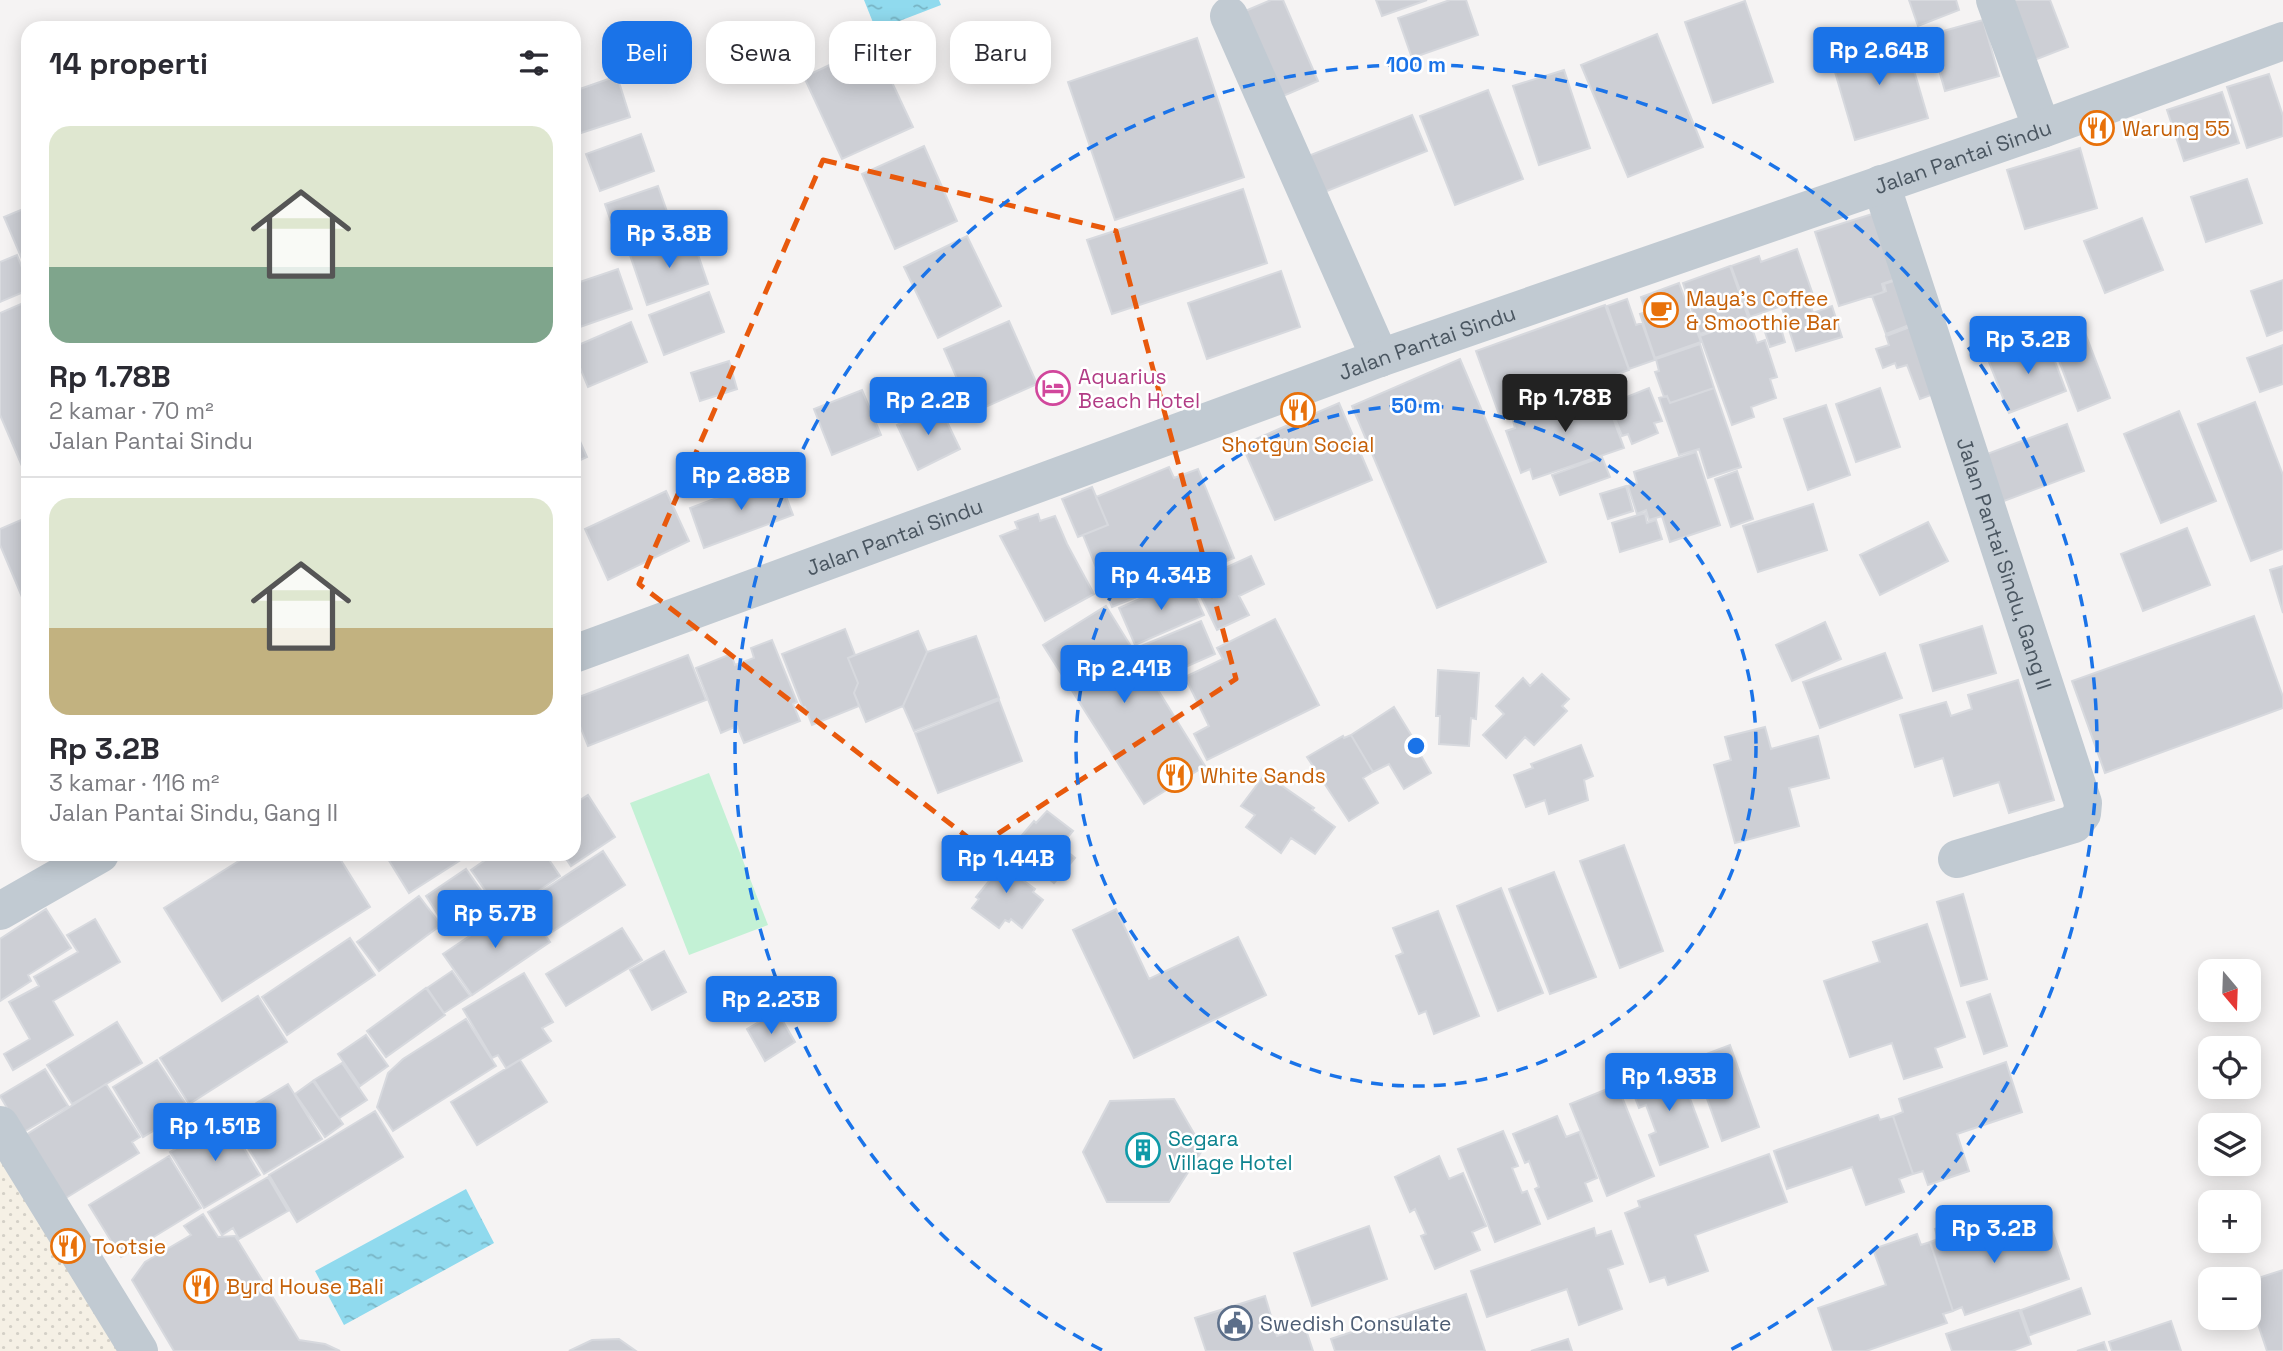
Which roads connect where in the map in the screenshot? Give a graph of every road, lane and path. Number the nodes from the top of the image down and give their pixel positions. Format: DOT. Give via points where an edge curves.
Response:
graph roads {
  1 [pos="1995,0"];
  2 [pos="1229,16"];
  3 [pos="2283,41"];
  4 [pos="2042,130"];
  5 [pos="1881,184"];
  6 [pos="1380,358"];
  7 [pos="581,651"];
  8 [pos="1957,859"];
  9 [pos="88,861"];
  10 [pos="0,911"];
  11 [pos="0,1125"];
  12 [pos="139,1351"];
  1 -- 4 [label="street"];
  2 -- 6 [label="street"];
  3 -- 4 [label="street, Jalan Pantai Sindu"];
  4 -- 5 [label="street, Jalan Pantai Sindu"];
  5 -- 6 [label="street, Jalan Pantai Sindu"];
  5 -- 8 [label="street, Jalan Pantai Sindu, Gang II" via="2083,803 2074,824"];
  6 -- 7 [label="street, Jalan Pantai Sindu"];
  9 -- 10 [label="street"];
  11 -- 12 [label="street"];
}
